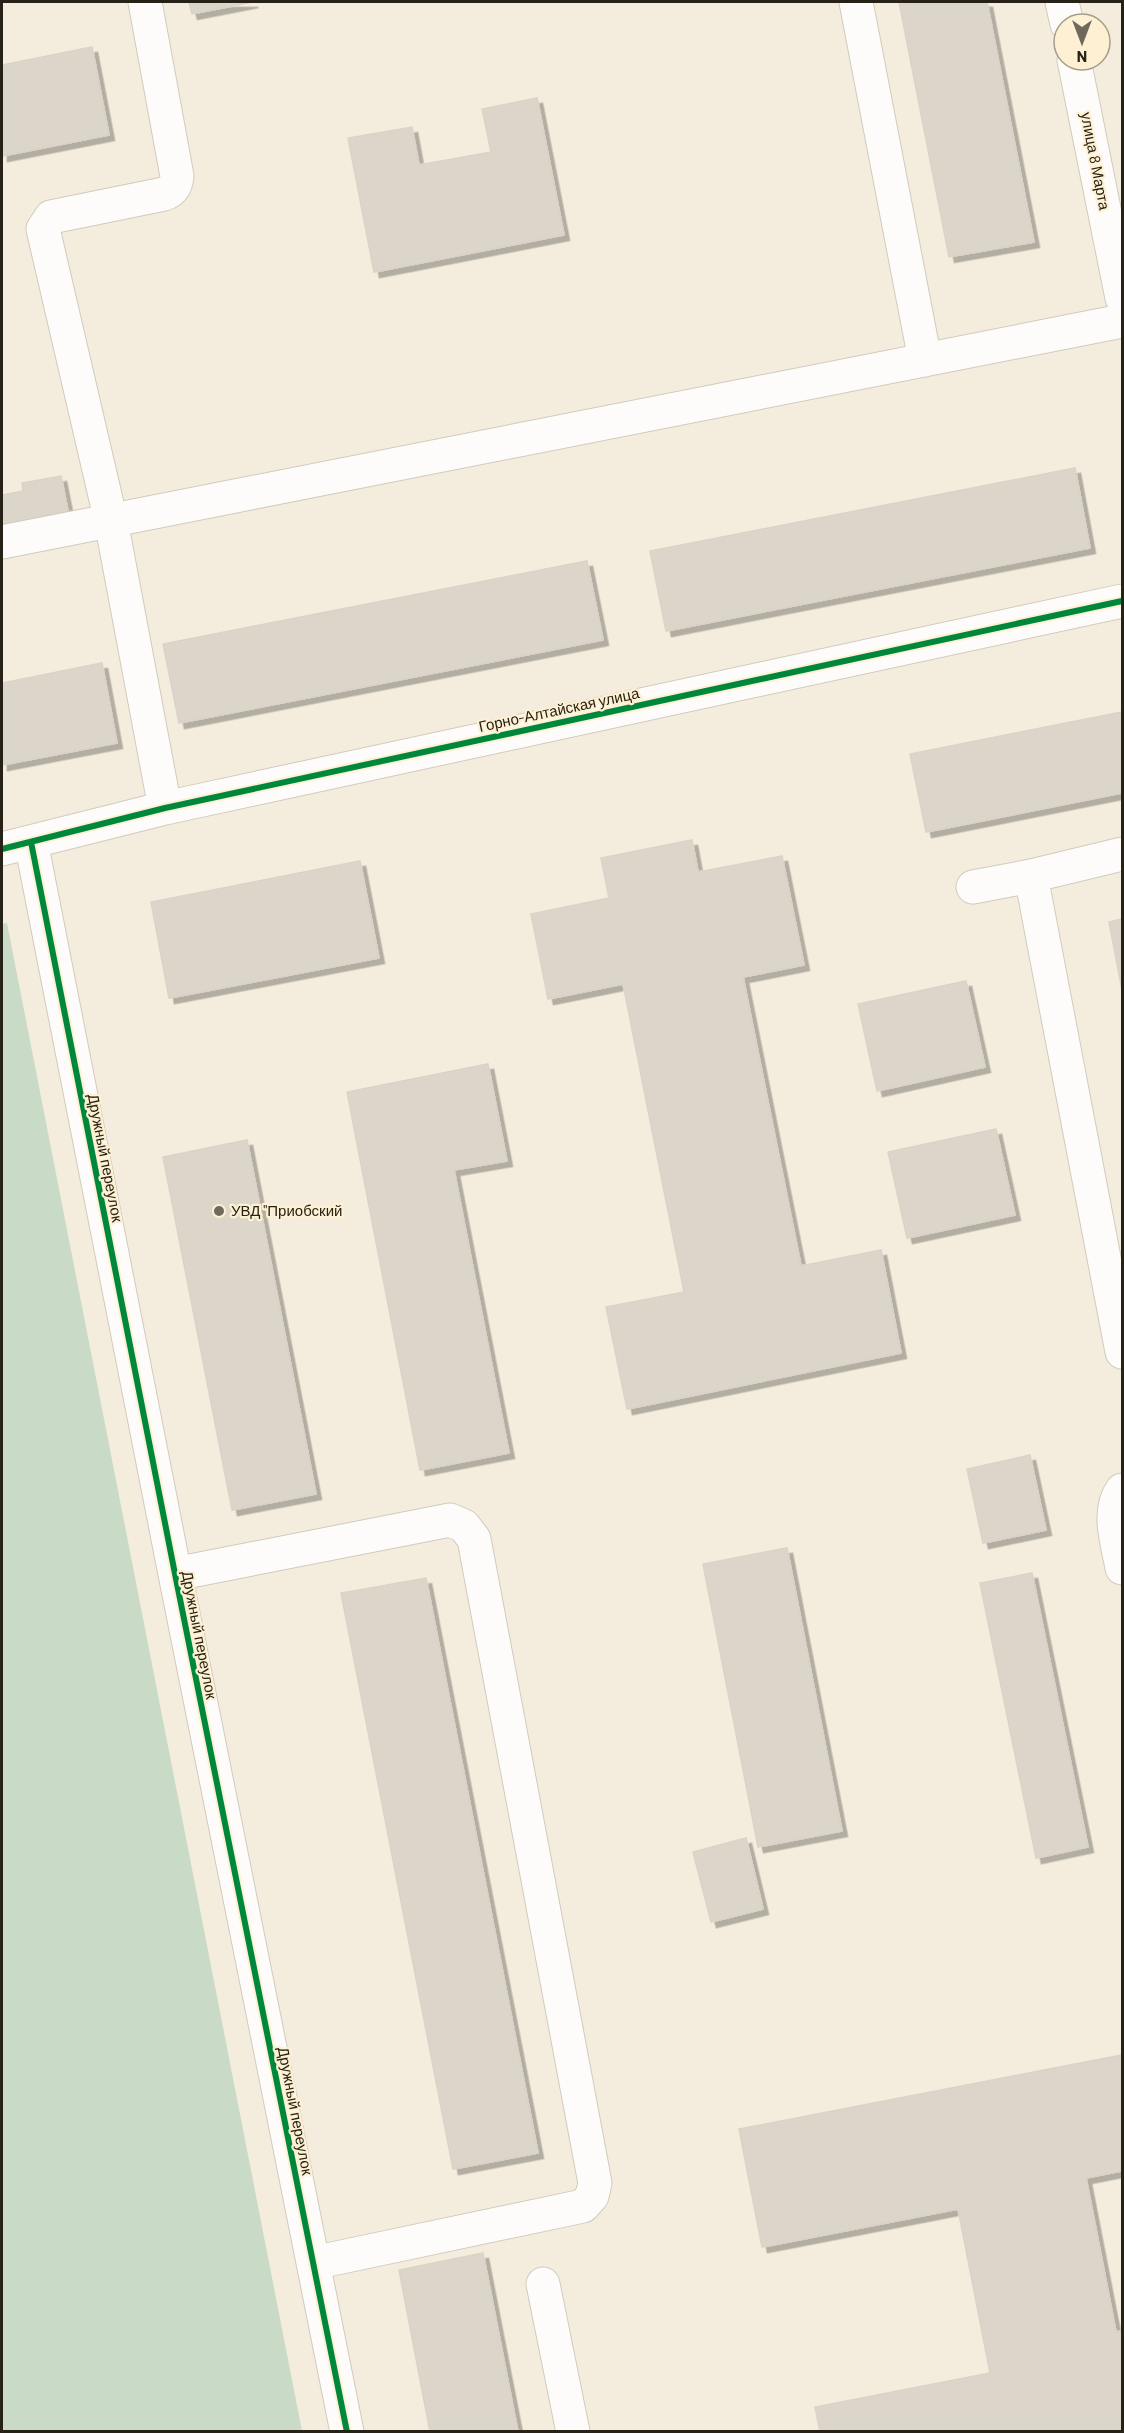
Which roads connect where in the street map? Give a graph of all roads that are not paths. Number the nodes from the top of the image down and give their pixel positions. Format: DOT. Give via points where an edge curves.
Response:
graph roads {
  1 [pos="145,2"];
  2 [pos="856,2"];
  3 [pos="1076,72"];
  4 [pos="1122,298"];
  5 [pos="1122,321"];
  6 [pos="925,360"];
  7 [pos="111,520"];
  8 [pos="2,542"];
  9 [pos="1122,601"];
  10 [pos="165,808"];
  11 [pos="16,846"];
  12 [pos="1122,854"];
  13 [pos="1031,876"];
  14 [pos="973,887"];
  15 [pos="1122,1352"];
  16 [pos="1122,1490"];
  17 [pos="1122,1569"];
  18 [pos="175,1574"];
  19 [pos="313,2264"];
  20 [pos="543,2284"];
  21 [pos="347,2432"];
  22 [pos="573,2432"];
  1 -- 7 [label="street" via="177,177 174,189 164,195 51,217 43,229"];
  2 -- 6 [label="street"];
  3 -- 4 [label="street, улица 8 Марта"];
  5 -- 6 [label="street"];
  6 -- 7 [label="street"];
  7 -- 8 [label="street"];
  7 -- 10 [label="street"];
  9 -- 10 [label="street, Горно-Алтайская улица"];
  10 -- 11 [label="street, Горно-Алтайская улица"];
  11 -- 18 [label="street, Дружный переулок"];
  12 -- 13 [label="street"];
  13 -- 14 [label="street"];
  13 -- 15 [label="street"];
  16 -- 17 [label="street" via="1114,1517"];
  18 -- 19 [label="street, Дружный переулок"];
  18 -- 19 [label="street" via="450,1520 464,1526 474,1539 595,2183 584,2206"];
  19 -- 21 [label="street, Дружный переулок"];
  20 -- 22 [label="street"];
}
